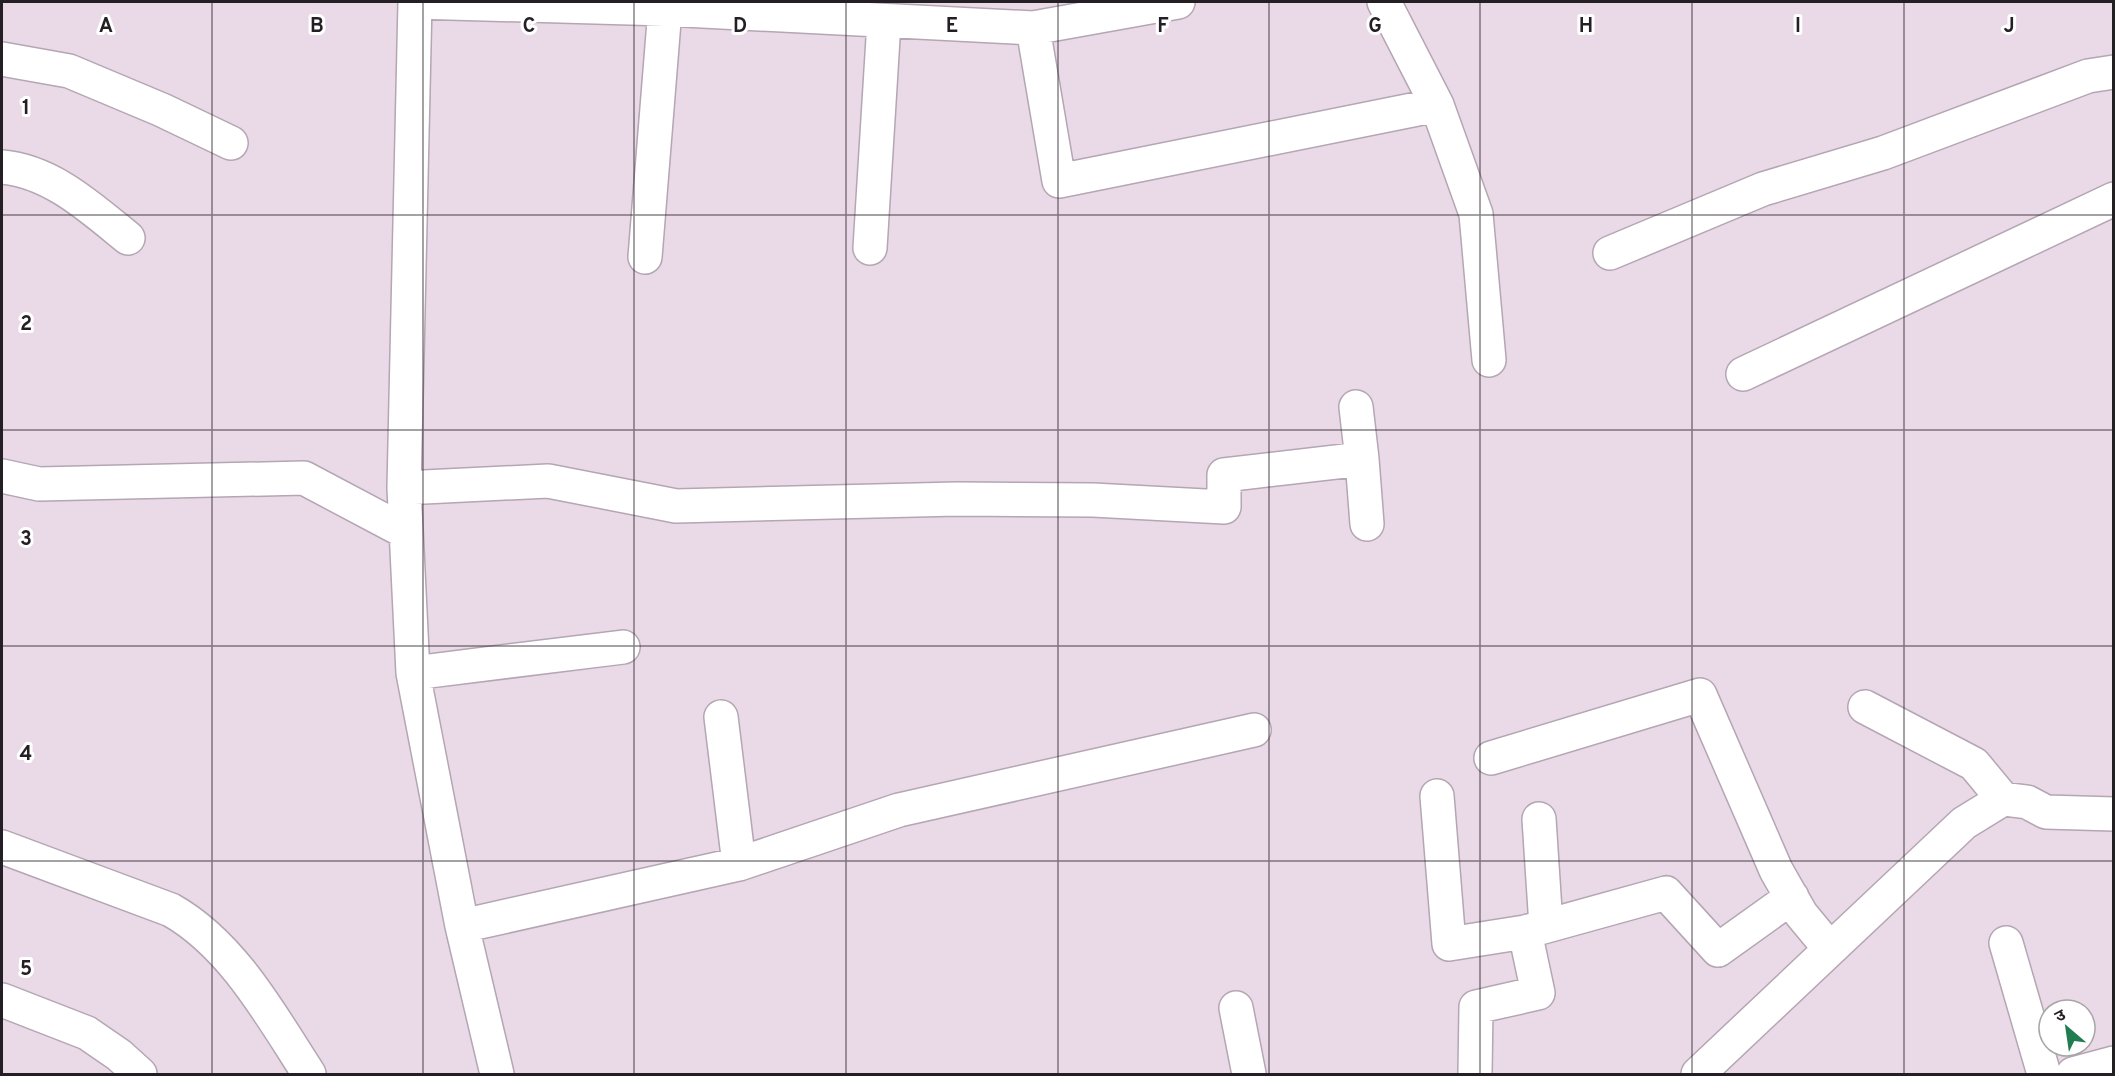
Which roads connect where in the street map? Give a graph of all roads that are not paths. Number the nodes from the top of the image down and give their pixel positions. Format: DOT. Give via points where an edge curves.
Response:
graph roads {
  1 [pos="415,2"];
  2 [pos="1178,2"];
  3 [pos="1384,2"];
  4 [pos="665,9"];
  5 [pos="885,22"];
  6 [pos="1033,28"];
  7 [pos="2,58"];
  8 [pos="2114,72"];
  9 [pos="1437,105"];
  10 [pos="231,143"];
  11 [pos="2,167"];
  12 [pos="2114,199"];
  13 [pos="128,238"];
  14 [pos="870,248"];
  15 [pos="1610,253"];
  16 [pos="645,257"];
  17 [pos="1489,360"];
  18 [pos="1743,374"];
  19 [pos="1356,407"];
  20 [pos="1362,459"];
  21 [pos="2,476"];
  22 [pos="404,488"];
  23 [pos="1367,524"];
  24 [pos="405,531"];
  25 [pos="623,647"];
  26 [pos="413,673"];
  27 [pos="1865,707"];
  28 [pos="721,717"];
  29 [pos="1254,730"];
  30 [pos="1491,758"];
  31 [pos="1437,796"];
  32 [pos="2003,800"];
  33 [pos="2114,814"];
  34 [pos="1539,819"];
  35 [pos="2,847"];
  36 [pos="739,864"];
  37 [pos="1792,897"];
  38 [pos="462,926"];
  39 [pos="1535,929"];
  40 [pos="2006,943"];
  41 [pos="1830,950"];
  42 [pos="2,1000"];
  43 [pos="1236,1008"];
  44 [pos="2114,1063"];
  45 [pos="140,1074"];
  46 [pos="309,1074"];
  47 [pos="496,1074"];
  48 [pos="1250,1074"];
  49 [pos="1475,1074"];
  50 [pos="1698,1074"];
  51 [pos="2044,1074"];
  52 [pos="2073,1074"];
  1 -- 4 [label="street"];
  1 -- 22 [label="street"];
  2 -- 6 [label="street"];
  3 -- 9 [label="street"];
  4 -- 5 [label="street"];
  4 -- 16 [label="street"];
  5 -- 6 [label="street"];
  5 -- 14 [label="street"];
  6 -- 9 [label="street" via="1059,181"];
  7 -- 10 [label="street" via="69,70"];
  8 -- 15 [label="street" via="2088,76 1883,153 1762,189"];
  9 -- 17 [label="street" via="1476,214"];
  11 -- 13 [label="street" via="15,168 73,193"];
  12 -- 18 [label="street"];
  19 -- 20 [label="street"];
  20 -- 22 [label="street" via="1224,475 1224,507 1093,500 957,499 676,506 548,481"];
  20 -- 23 [label="street"];
  21 -- 24 [label="street" via="39,484 304,478"];
  22 -- 24 [label="street"];
  24 -- 26 [label="street"];
  25 -- 26 [label="street"];
  26 -- 38 [label="street"];
  27 -- 32 [label="street" via="1974,764"];
  28 -- 36 [label="street"];
  29 -- 36 [label="street" via="898,810"];
  30 -- 37 [label="street" via="1700,695 1761,839"];
  31 -- 39 [label="street" via="1449,944"];
  32 -- 33 [label="street" via="2027,801 2046,812"];
  32 -- 41 [label="street" via="1964,824"];
  34 -- 39 [label="street"];
  35 -- 46 [label="street" via="191,921 264,1005"];
  36 -- 38 [label="street"];
  37 -- 39 [label="street" via="1718,950 1666,893"];
  37 -- 41 [label="street"];
  38 -- 47 [label="street"];
  39 -- 49 [label="street" via="1538,993 1476,1007"];
  40 -- 51 [label="street"];
  41 -- 50 [label="street"];
  42 -- 45 [label="street" via="87,1033"];
  43 -- 48 [label="street"];
  44 -- 52 [label="street"];
}
